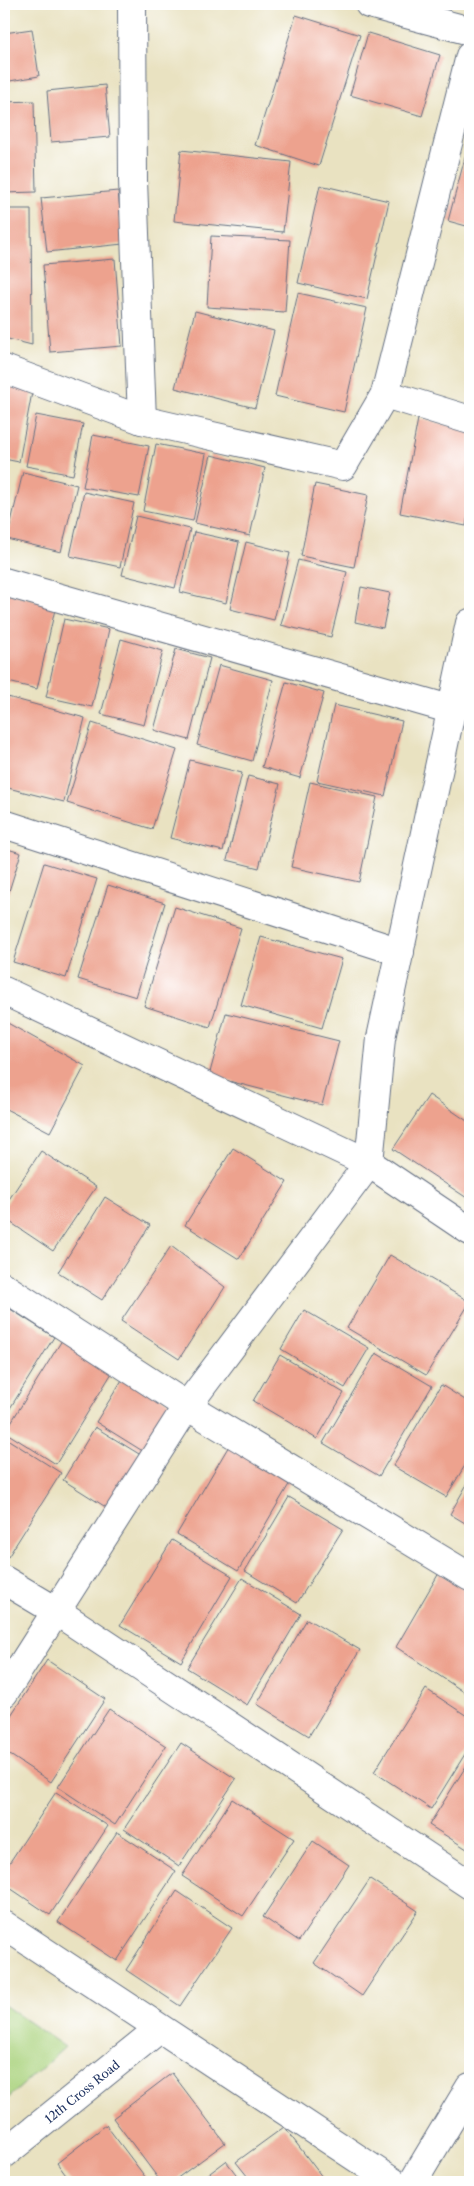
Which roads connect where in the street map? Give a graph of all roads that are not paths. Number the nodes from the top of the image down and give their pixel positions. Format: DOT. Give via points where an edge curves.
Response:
graph roads {
  1 [pos="132,4"];
  2 [pos="369,4"];
  3 [pos="470,31"];
  4 [pos="470,56"];
  5 [pos="4,369"];
  6 [pos="385,394"];
  7 [pos="142,420"];
  8 [pos="470,420"];
  9 [pos="4,582"];
  10 [pos="470,623"];
  11 [pos="453,710"];
  12 [pos="4,824"];
  13 [pos="400,952"];
  14 [pos="4,990"];
  15 [pos="369,1163"];
  16 [pos="470,1230"];
  17 [pos="4,1287"];
  18 [pos="187,1406"];
  19 [pos="470,1578"];
  20 [pos="4,1580"];
  21 [pos="56,1611"];
  22 [pos="4,1693"];
  23 [pos="470,1885"];
  24 [pos="4,1924"];
  25 [pos="159,2029"];
  26 [pos="470,2088"];
  27 [pos="4,2154"];
  28 [pos="393,2182"];
  29 [pos="413,2182"];
  1 -- 7 [label="street" via="133,180"];
  2 -- 3 [label="street"];
  4 -- 6 [label="street"];
  5 -- 7 [label="street"];
  6 -- 7 [label="street" via="343,466"];
  6 -- 8 [label="street"];
  9 -- 11 [label="street"];
  10 -- 11 [label="street"];
  11 -- 13 [label="street"];
  12 -- 13 [label="street"];
  13 -- 15 [label="street" via="381,1038"];
  14 -- 15 [label="street"];
  15 -- 16 [label="street"];
  15 -- 18 [label="street"];
  17 -- 18 [label="street"];
  18 -- 19 [label="street"];
  18 -- 21 [label="street"];
  20 -- 21 [label="street"];
  21 -- 22 [label="street"];
  21 -- 23 [label="street"];
  24 -- 25 [label="street"];
  25 -- 27 [label="street, 12th Cross Road"];
  25 -- 28 [label="street"];
  26 -- 29 [label="street"];
}
